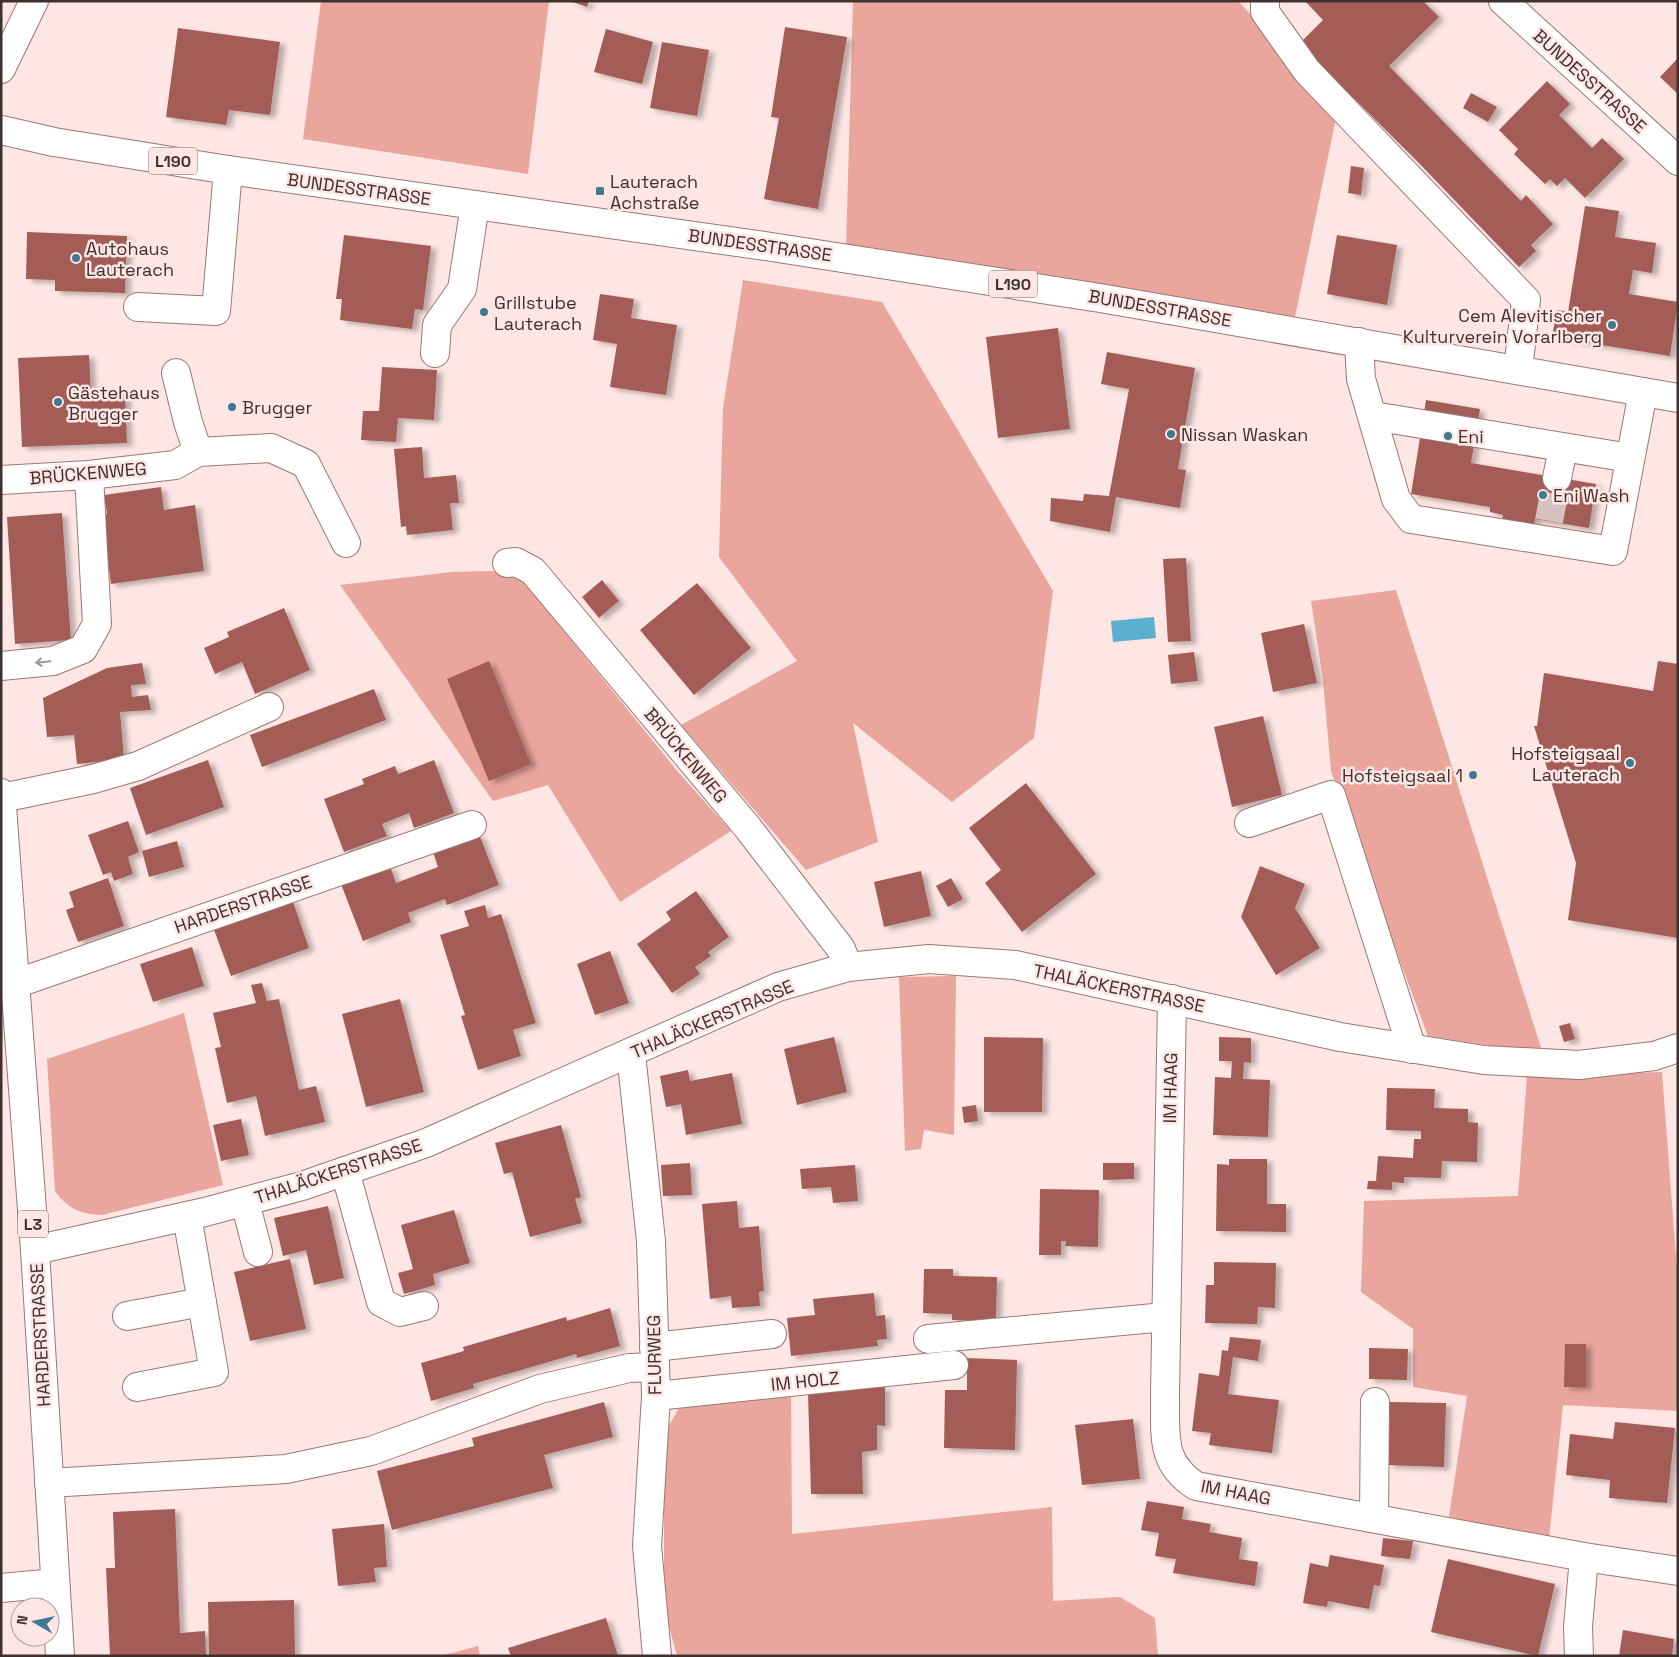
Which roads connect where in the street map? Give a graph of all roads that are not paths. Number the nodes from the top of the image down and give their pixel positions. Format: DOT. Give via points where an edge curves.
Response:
graph roads {
  1 [pos="34,1"];
  2 [pos="1265,1"];
  3 [pos="1503,1"];
  4 [pos="1,69"];
  5 [pos="1,130"];
  6 [pos="1678,161"];
  7 [pos="228,170"];
  8 [pos="475,205"];
  9 [pos="138,307"];
  10 [pos="1359,342"];
  11 [pos="435,353"];
  12 [pos="1518,370"];
  13 [pos="176,373"];
  14 [pos="1643,392"];
  15 [pos="1678,398"];
  16 [pos="1373,416"];
  17 [pos="1563,448"];
  18 [pos="198,452"];
  19 [pos="1630,458"];
  20 [pos="89,475"];
  21 [pos="1557,478"];
  22 [pos="1,480"];
  23 [pos="346,543"];
  24 [pos="507,563"];
  25 [pos="1,666"];
  26 [pos="269,707"];
  27 [pos="1,793"];
  28 [pos="2,798"];
  29 [pos="1249,823"];
  30 [pos="472,825"];
  31 [pos="3,851"];
  32 [pos="848,966"];
  33 [pos="10,967"];
  34 [pos="1172,1000"];
  35 [pos="1678,1048"];
  36 [pos="1412,1049"];
  37 [pos="631,1054"];
  38 [pos="345,1171"];
  39 [pos="245,1202"];
  40 [pos="187,1216"];
  41 [pos="35,1250"];
  42 [pos="258,1252"];
  43 [pos="202,1302"];
  44 [pos="424,1306"];
  45 [pos="128,1316"];
  46 [pos="1165,1317"];
  47 [pos="772,1334"];
  48 [pos="928,1339"];
  49 [pos="654,1357"];
  50 [pos="954,1365"];
  51 [pos="137,1387"];
  52 [pos="656,1396"];
  53 [pos="1375,1402"];
  54 [pos="49,1483"];
  55 [pos="1374,1518"];
  56 [pos="1584,1557"];
  57 [pos="1678,1571"];
  58 [pos="55,1582"];
  59 [pos="1,1588"];
  60 [pos="60,1656"];
  61 [pos="657,1656"];
  62 [pos="1579,1656"];
  1 -- 4 [label="street"];
  2 -- 12 [label="street" via="1265,12 1307,71 1526,300"];
  3 -- 6 [label="street, BUNDESSTRASSE"];
  5 -- 7 [label="street, BUNDESSTRASSE / L190" via="64,144"];
  7 -- 8 [label="street, BUNDESSTRASSE / L190"];
  7 -- 9 [label="street" via="216,311"];
  8 -- 10 [label="street, BUNDESSTRASSE / L190" via="934,272"];
  8 -- 11 [label="street" via="462,289 436,324"];
  10 -- 12 [label="street, BUNDESSTRASSE / L190"];
  10 -- 16 [label="street" via="1362,379"];
  12 -- 14 [label="street, BUNDESSTRASSE / L190"];
  13 -- 18 [label="street"];
  14 -- 15 [label="street, BUNDESSTRASSE / L190"];
  14 -- 19 [label="street"];
  16 -- 17 [label="street"];
  16 -- 19 [label="street" via="1396,499 1411,519 1548,531 1613,551"];
  17 -- 19 [label="street"];
  17 -- 21 [label="street"];
  18 -- 20 [label="street, BRÜCKENWEG" via="174,465"];
  18 -- 23 [label="street" via="271,448 306,464"];
  20 -- 22 [label="street, BRÜCKENWEG"];
  20 -- 25 [label="street, one-way" via="97,624 83,649 53,661"];
  24 -- 32 [label="street, BRÜCKENWEG" via="516,562 533,571 748,828 841,949"];
  26 -- 28 [label="street" via="138,766"];
  27 -- 28 [label="street, HARDERSTRASSE / L3"];
  28 -- 31 [label="street, HARDERSTRASSE / L3"];
  29 -- 36 [label="street" via="1330,795"];
  30 -- 33 [label="street, HARDERSTRASSE"];
  31 -- 33 [label="street, HARDERSTRASSE / L3"];
  32 -- 34 [label="street, THALÄCKERSTRASSE" via="928,959 1015,965"];
  32 -- 37 [label="street, THALÄCKERSTRASSE" via="778,987"];
  33 -- 41 [label="street, HARDERSTRASSE / L3"];
  34 -- 36 [label="street, THALÄCKERSTRASSE" via="1340,1037"];
  34 -- 46 [label="street, IM HAAG"];
  35 -- 36 [label="street, THALÄCKERSTRASSE" via="1654,1056 1579,1065 1484,1060"];
  37 -- 38 [label="street, THALÄCKERSTRASSE" via="426,1143"];
  37 -- 49 [label="street, FLURWEG" via="651,1241"];
  38 -- 39 [label="street, THALÄCKERSTRASSE"];
  38 -- 44 [label="street" via="381,1302 400,1312"];
  39 -- 40 [label="street, THALÄCKERSTRASSE"];
  39 -- 42 [label="street"];
  40 -- 41 [label="street, THALÄCKERSTRASSE"];
  40 -- 43 [label="street"];
  41 -- 54 [label="street, HARDERSTRASSE / L3"];
  43 -- 45 [label="street"];
  43 -- 51 [label="street" via="214,1372"];
  46 -- 48 [label="street"];
  46 -- 55 [label="street, IM HAAG" via="1166,1434 1169,1458 1180,1476 1196,1486"];
  47 -- 49 [label="street"];
  49 -- 52 [label="street, FLURWEG"];
  49 -- 54 [label="street" via="629,1368 540,1388 371,1451 286,1469"];
  50 -- 52 [label="street, IM HOLZ"];
  52 -- 61 [label="street, FLURWEG" via="647,1546"];
  53 -- 55 [label="street"];
  54 -- 58 [label="street, HARDERSTRASSE / L3"];
  55 -- 56 [label="street, IM HAAG"];
  56 -- 57 [label="street, IM HAAG"];
  56 -- 62 [label="street"];
  58 -- 59 [label="street"];
  58 -- 60 [label="street, HARDERSTRASSE / L3"];
}
